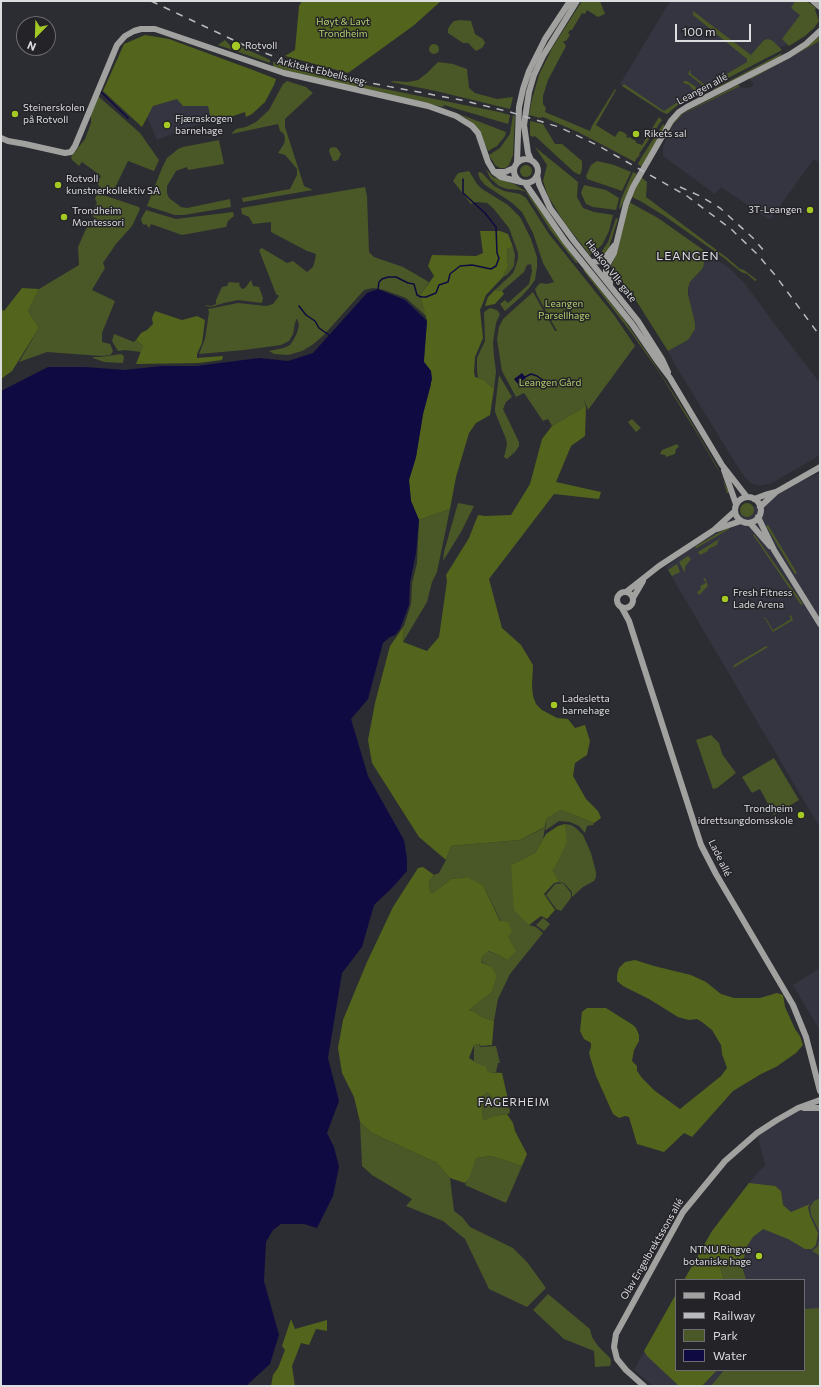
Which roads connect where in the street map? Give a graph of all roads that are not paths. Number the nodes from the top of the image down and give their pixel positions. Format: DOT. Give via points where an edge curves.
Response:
graph roads {
  1 [pos="570,1"];
  2 [pos="577,1"];
  3 [pos="813,1"];
  4 [pos="820,7"];
  5 [pos="820,31"];
  6 [pos="1,138"];
  7 [pos="531,160"];
  8 [pos="515,165"];
  9 [pos="494,172"];
  10 [pos="537,175"];
  11 [pos="523,182"];
  12 [pos="615,245"];
  13 [pos="592,262"];
  14 [pos="610,285"];
  15 [pos="670,378"];
  16 [pos="722,465"];
  17 [pos="820,467"];
  18 [pos="776,492"];
  19 [pos="747,497"];
  20 [pos="754,499"];
  21 [pos="736,504"];
  22 [pos="760,507"];
  23 [pos="735,511"];
  24 [pos="758,517"];
  25 [pos="741,521"];
  26 [pos="750,523"];
  27 [pos="714,530"];
  28 [pos="774,550"];
  29 [pos="644,578"];
  30 [pos="626,592"];
  31 [pos="633,598"];
  32 [pos="625,608"];
  33 [pos="820,624"];
  34 [pos="820,1091"];
  35 [pos="820,1100"];
  36 [pos="798,1108"];
  37 [pos="820,1108"];
  38 [pos="644,1386"];
  1 -- 8 [label="street" via="537,54 527,78 519,107"];
  2 -- 7 [label="street" via="534,74 524,125"];
  3 -- 4 [label="street"];
  5 -- 12 [label="street, Leangen allé" via="806,44 789,54 678,112 631,193"];
  6 -- 9 [label="street, Arkitekt Ebbells veg" via="65,154 71,152 117,45 134,31 155,29 284,74 428,106 456,116 465,120 478,132"];
  7 -- 8 [label="street" via="525,158"];
  7 -- 10 [label="street" via="538,168"];
  8 -- 9 [label="street" via="505,172"];
  8 -- 11 [label="street" via="516,177"];
  9 -- 11 [label="street" via="501,177"];
  10 -- 11 [label="street" via="532,181"];
  10 -- 13 [label="street, Haakon VIIs gate" via="550,208"];
  11 -- 15 [label="street, Haakon VIIs gate"];
  12 -- 13 [label="street, Leangen allé" via="601,261"];
  12 -- 14 [label="street, Leangen allé" via="606,267"];
  13 -- 14 [label="street, Haakon VIIs gate"];
  14 -- 15 [label="street, Haakon VIIs gate" via="638,321 662,359"];
  15 -- 16 [label="street, Haakon VIIs gate"];
  16 -- 19 [label="street, Haakon VIIs gate"];
  16 -- 21 [label="street, Haakon VIIs gate"];
  17 -- 18 [label="street"];
  18 -- 20 [label="street"];
  18 -- 22 [label="street"];
  19 -- 20 [label="street"];
  19 -- 21 [label="street"];
  20 -- 22 [label="street"];
  21 -- 23 [label="street"];
  22 -- 24 [label="street"];
  23 -- 25 [label="street" via="736,517"];
  23 -- 27 [label="street"];
  24 -- 26 [label="street"];
  24 -- 28 [label="street"];
  25 -- 26 [label="street"];
  25 -- 27 [label="street"];
  26 -- 28 [label="street"];
  27 -- 29 [label="street"];
  28 -- 33 [label="street"];
  29 -- 30 [label="street"];
  29 -- 31 [label="street"];
  30 -- 31 [label="street"];
  30 -- 32 [label="street" via="622,592 617,598 617,603"];
  31 -- 32 [label="street" via="632,604"];
  32 -- 34 [label="street, Lade allé" via="701,845 796,1010"];
  35 -- 36 [label="street, Olav Engelbrektssons allé"];
  36 -- 37 [label="street, Olav Engelbrektssons allé"];
  36 -- 38 [label="street, Olav Engelbrektssons allé" via="757,1133 725,1161 701,1188 683,1212 622,1319 614,1340 615,1353 622,1366"];
}
